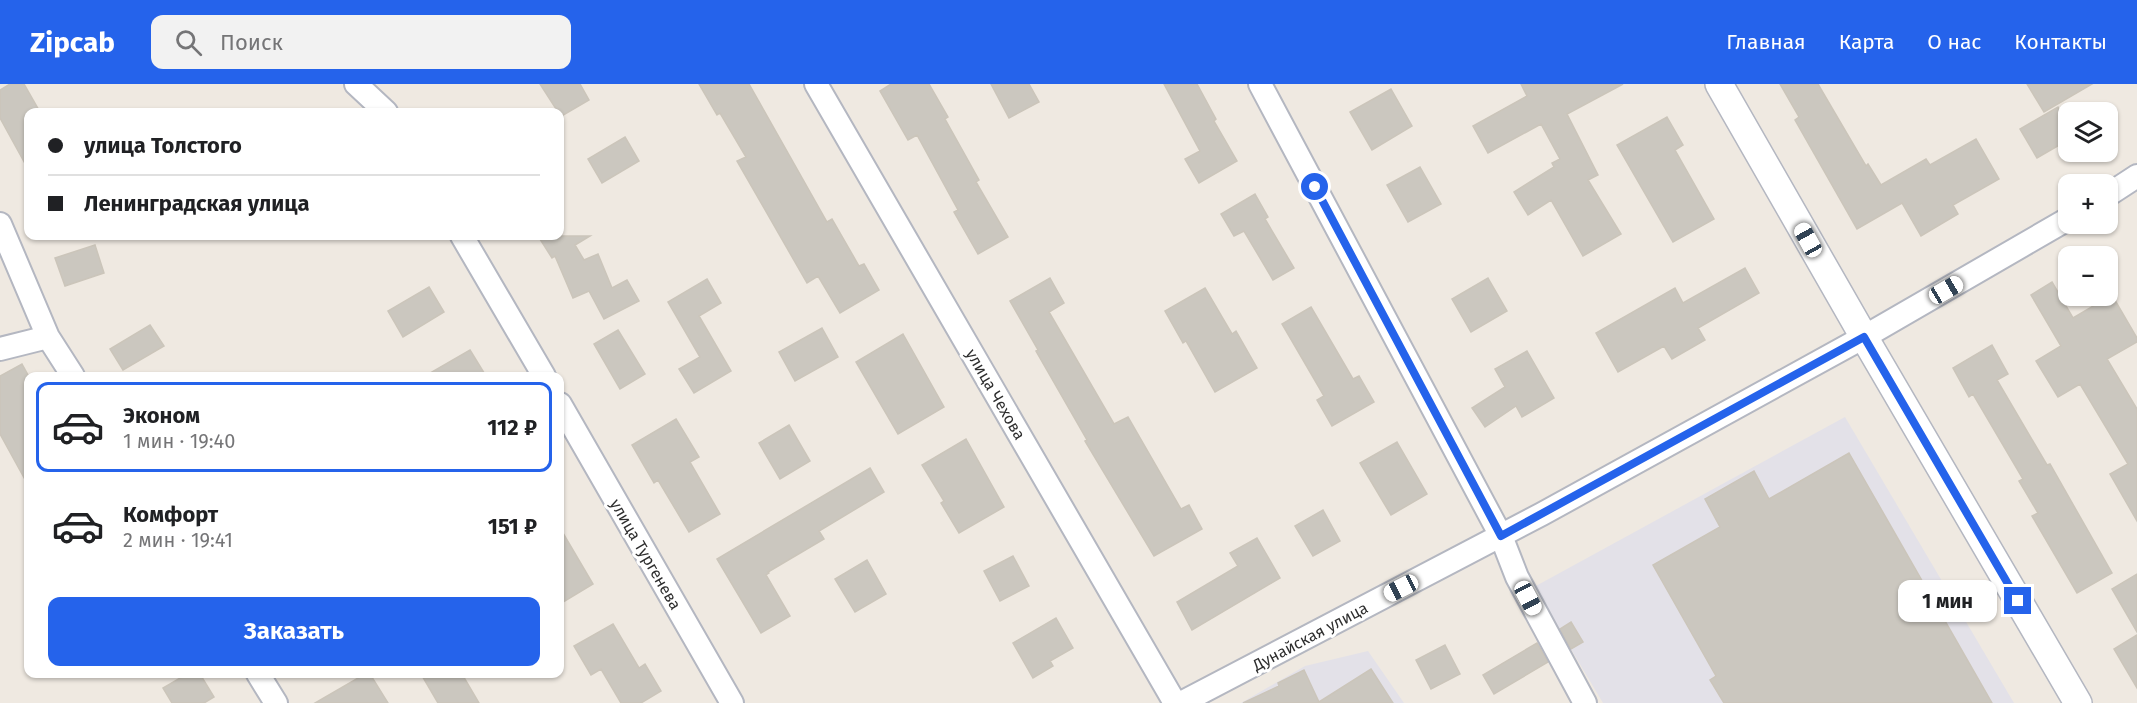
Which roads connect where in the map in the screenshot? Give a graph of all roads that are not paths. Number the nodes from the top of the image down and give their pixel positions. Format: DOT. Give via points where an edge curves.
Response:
graph roads {
  1 [pos="356,84"];
  2 [pos="816,84"];
  3 [pos="1260,84"];
  4 [pos="1719,84"];
  5 [pos="382,108"];
  6 [pos="2137,176"];
  7 [pos="2118,188"];
  8 [pos="0,224"];
  9 [pos="2058,225"];
  10 [pos="464,240"];
  11 [pos="48,337"];
  12 [pos="1864,337"];
  13 [pos="0,349"];
  14 [pos="70,372"];
  15 [pos="541,372"];
  16 [pos="564,411"];
  17 [pos="1501,536"];
  18 [pos="260,678"];
  19 [pos="276,703"];
  20 [pos="732,703"];
  21 [pos="1175,703"];
  22 [pos="1181,703"];
  23 [pos="1585,703"];
  24 [pos="2078,703"];
  1 -- 5 [label="street"];
  2 -- 21 [label="street, улица Чехова"];
  3 -- 17 [label="street"];
  4 -- 12 [label="street"];
  6 -- 7 [label="street"];
  8 -- 11 [label="street"];
  9 -- 12 [label="street, Дунайская улица"];
  10 -- 15 [label="street"];
  11 -- 13 [label="street"];
  11 -- 14 [label="street"];
  12 -- 17 [label="street, Дунайская улица"];
  12 -- 24 [label="street"];
  16 -- 20 [label="street, улица Тургенева"];
  17 -- 22 [label="street, Дунайская улица"];
  17 -- 23 [label="street" via="1517,577"];
  18 -- 19 [label="street"];
}
